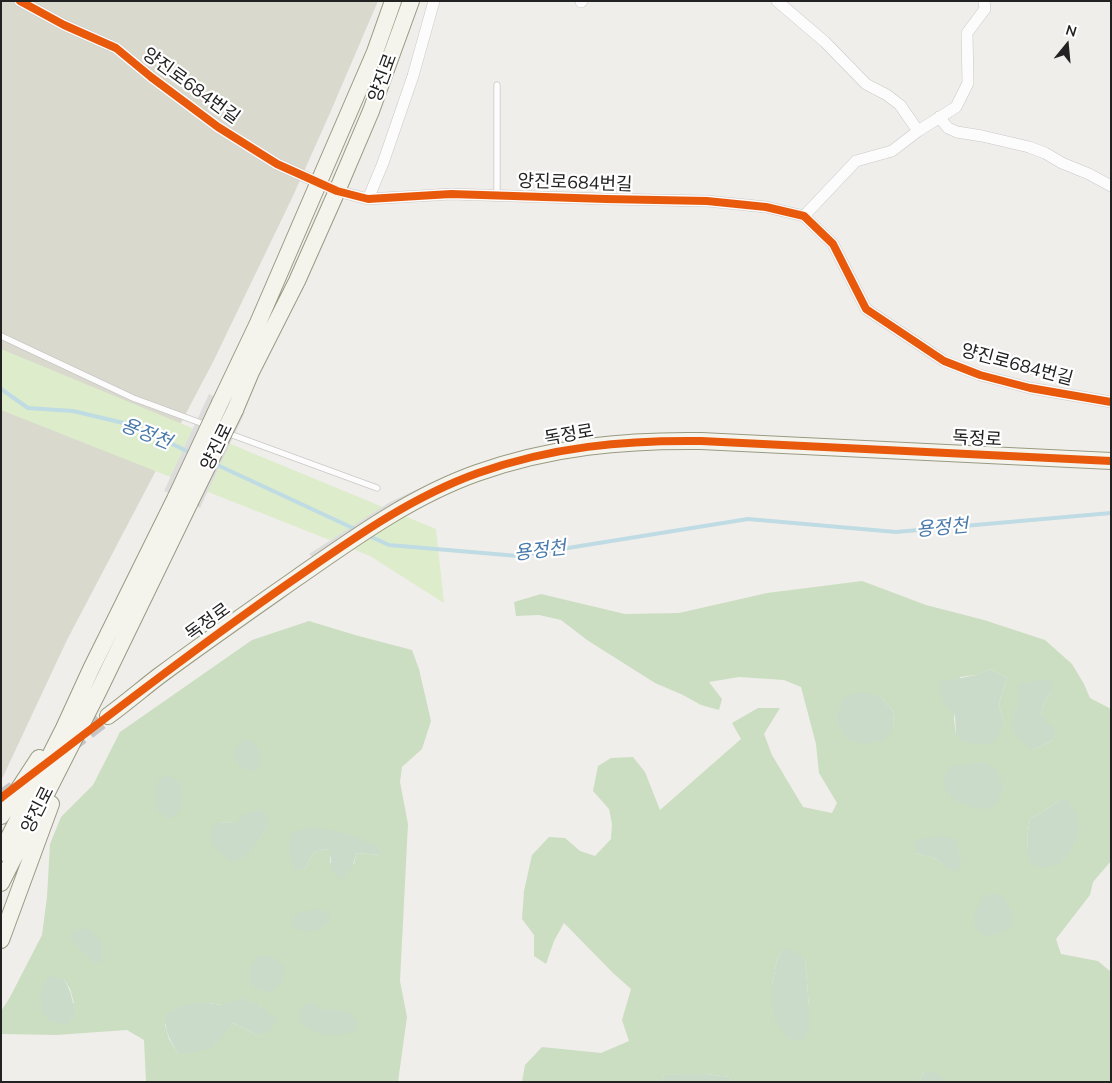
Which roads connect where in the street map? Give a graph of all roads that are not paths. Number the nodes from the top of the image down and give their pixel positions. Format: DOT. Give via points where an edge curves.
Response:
graph roads {
  1 [pos="20,1"];
  2 [pos="394,1"];
  3 [pos="411,1"];
  4 [pos="434,1"];
  5 [pos="777,1"];
  6 [pos="984,1"];
  7 [pos="497,86"];
  8 [pos="939,117"];
  9 [pos="918,131"];
  10 [pos="318,182"];
  11 [pos="1111,186"];
  12 [pos="337,191"];
  13 [pos="497,195"];
  14 [pos="368,198"];
  15 [pos="804,216"];
  16 [pos="1,336"];
  17 [pos="1111,402"];
  18 [pos="1111,461"];
  19 [pos="377,488"];
  20 [pos="183,500"];
  21 [pos="98,692"];
  22 [pos="77,699"];
  23 [pos="108,716"];
  24 [pos="1,816"];
  25 [pos="1,853"];
  26 [pos="1,883"];
  27 [pos="1,940"];
  1 -- 10 [label="street, 양진로684번길" via="116,48 218,127 277,164"];
  2 -- 10 [label="main road, 양진로"];
  3 -- 12 [label="main road, 양진로" via="371,111"];
  4 -- 14 [label="street" via="410,85"];
  5 -- 9 [label="street" via="825,42 866,84 900,105"];
  6 -- 8 [label="street" via="985,9 967,33 968,83 956,107"];
  7 -- 13 [label="lane"];
  8 -- 9 [label="street"];
  8 -- 11 [label="street" via="948,128 957,132 1029,147"];
  9 -- 15 [label="street" via="892,151 856,161"];
  10 -- 12 [label="street, 양진로684번길"];
  10 -- 20 [label="main road, 양진로, bridge" via="220,403"];
  12 -- 14 [label="street, 양진로684번길"];
  12 -- 20 [label="main road, 양진로, bridge" via="235,410"];
  13 -- 14 [label="street, 양진로684번길"];
  13 -- 15 [label="street, 양진로684번길" via="708,201 766,207"];
  15 -- 17 [label="street, 양진로684번길" via="833,244 866,310 944,362 1030,388"];
  16 -- 19 [label="lane" via="133,398"];
  18 -- 23 [label="main road, 독정로" via="661,441 576,448 502,465 457,481 385,519 319,562"];
  20 -- 21 [label="main road, 양진로"];
  20 -- 22 [label="main road, 양진로"];
  21 -- 26 [label="main road, 양진로"];
  21 -- 27 [label="main road" via="51,802"];
  22 -- 24 [label="main road"];
  22 -- 25 [label="main road, 양진로"];
}
